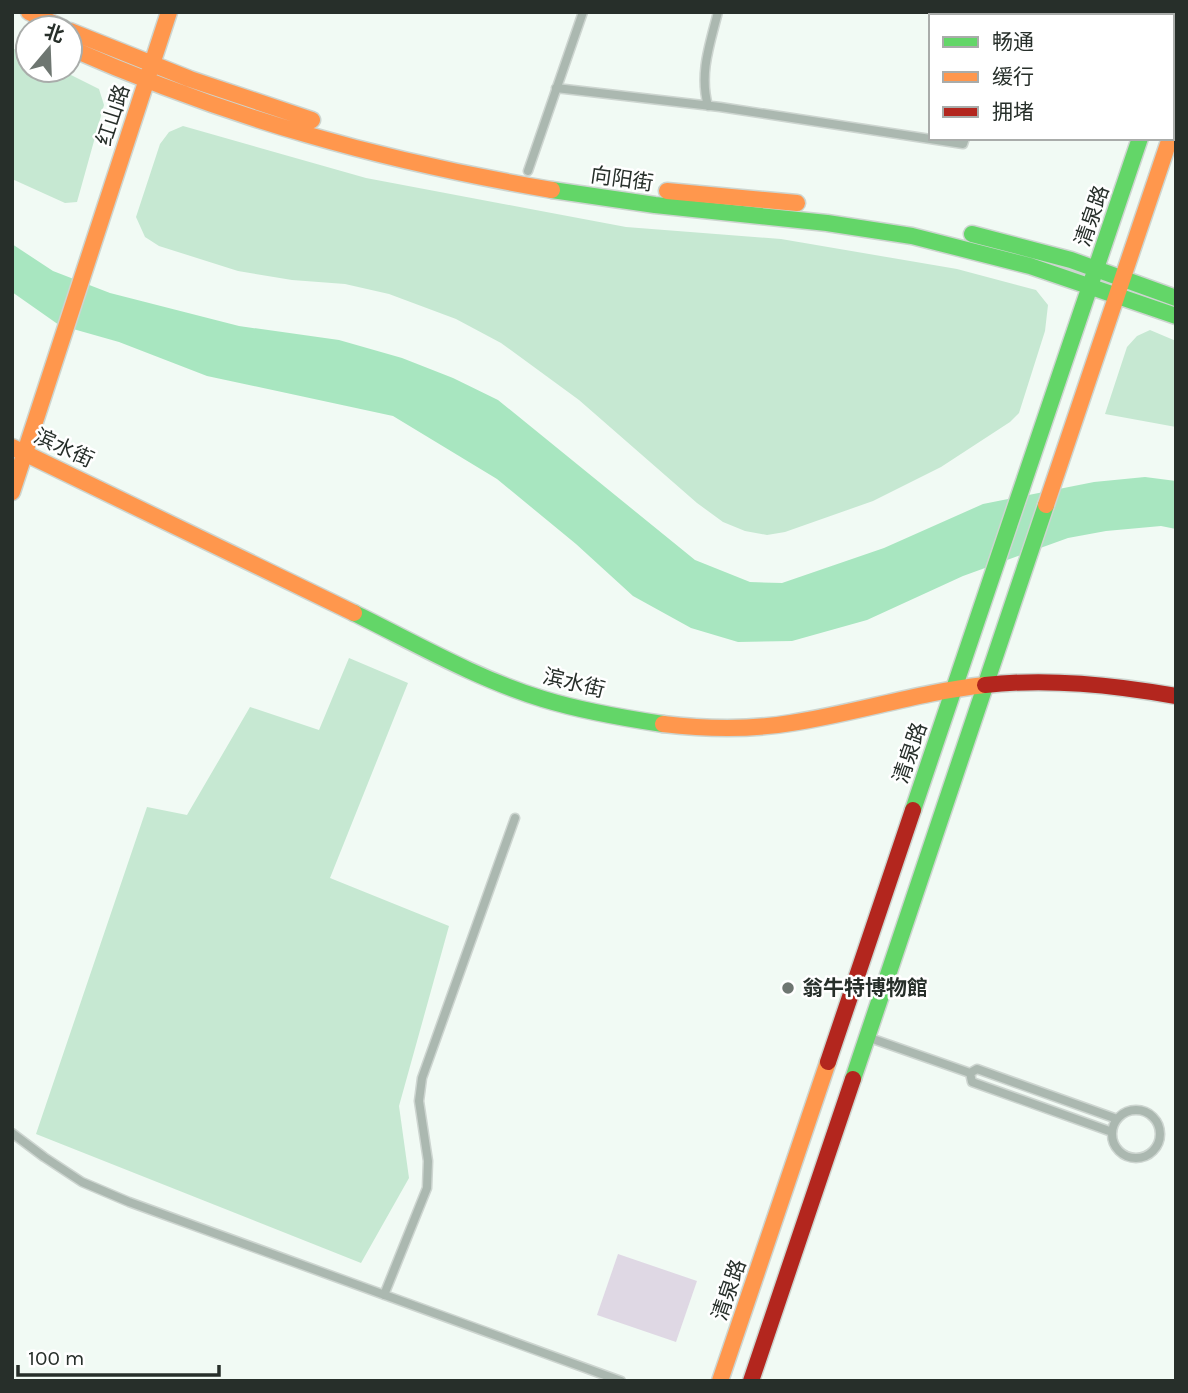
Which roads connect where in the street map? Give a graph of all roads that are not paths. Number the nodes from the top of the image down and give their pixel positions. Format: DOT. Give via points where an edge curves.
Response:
graph roads {
  1 [pos="169,12"];
  2 [pos="583,12"];
  3 [pos="719,12"];
  4 [pos="84,38"];
  5 [pos="84,52"];
  6 [pos="149,73"];
  7 [pos="556,88"];
  8 [pos="708,106"];
  9 [pos="929,139"];
  10 [pos="936,140"];
  11 [pos="964,140"];
  12 [pos="1139,140"];
  13 [pos="1169,140"];
  14 [pos="527,171"];
  15 [pos="1096,269"];
  16 [pos="1123,279"];
  17 [pos="1091,285"];
  18 [pos="1118,295"];
  19 [pos="1176,298"];
  20 [pos="1176,316"];
  21 [pos="12,432"];
  22 [pos="22,447"];
  23 [pos="12,492"];
  24 [pos="435,636"];
  25 [pos="472,654"];
  26 [pos="959,673"];
  27 [pos="988,677"];
  28 [pos="1176,681"];
  29 [pos="954,689"];
  30 [pos="1176,696"];
  31 [pos="660,707"];
  32 [pos="683,710"];
  33 [pos="515,818"];
  34 [pos="867,1037"];
  35 [pos="970,1073"];
  36 [pos="1117,1119"];
  37 [pos="1112,1132"];
  38 [pos="12,1133"];
  39 [pos="384,1295"];
  40 [pos="621,1381"];
  41 [pos="720,1381"];
  42 [pos="751,1381"];
  1 -- 6 [label="street, 红山路"];
  2 -- 7 [label="lane"];
  3 -- 8 [label="lane" via="705,64"];
  4 -- 6 [label="street, 向阳街"];
  5 -- 6 [label="street, 向阳街"];
  6 -- 14 [label="street, 向阳街" via="394,143"];
  6 -- 17 [label="street, 向阳街" via="258,121 432,166 592,196 806,220 925,239"];
  6 -- 22 [label="street, 红山路"];
  7 -- 8 [label="lane"];
  7 -- 14 [label="lane"];
  8 -- 9 [label="lane"];
  10 -- 11 [label="lane" via="963,144"];
  12 -- 15 [label="street, 清泉路"];
  13 -- 16 [label="street"];
  14 -- 15 [label="street, 向阳街" via="800,204 952,229"];
  15 -- 16 [label="street, 向阳街"];
  15 -- 17 [label="street, 清泉路"];
  16 -- 18 [label="street"];
  16 -- 19 [label="street, 向阳街"];
  17 -- 18 [label="street, 向阳街"];
  17 -- 26 [label="street, 清泉路"];
  18 -- 20 [label="street, 向阳街"];
  18 -- 27 [label="street"];
  21 -- 22 [label="street, 滨水街"];
  22 -- 23 [label="street, 红山路"];
  22 -- 24 [label="street, 滨水街"];
  22 -- 29 [label="street, 滨水街" via="482,676 542,699 632,718 740,728 852,712"];
  25 -- 31 [label="street, 滨水街" via="538,682"];
  26 -- 27 [label="street, 滨水街"];
  26 -- 29 [label="street, 清泉路"];
  26 -- 32 [label="street, 滨水街" via="778,711"];
  27 -- 28 [label="street, 滨水街" via="1030,667 1141,674"];
  27 -- 29 [label="street, 滨水街"];
  27 -- 30 [label="street, 滨水街" via="1083,682"];
  27 -- 34 [label="street"];
  29 -- 41 [label="street, 清泉路"];
  33 -- 39 [label="lane" via="422,1077 418,1101 428,1161 427,1188"];
  34 -- 35 [label="lane"];
  34 -- 42 [label="street"];
  35 -- 36 [label="lane" via="977,1069"];
  35 -- 37 [label="lane" via="972,1082"];
  36 -- 37 [label="lane"];
  36 -- 37 [label="lane" via="1135,1110 1148,1113 1157,1123 1158,1142 1150,1153 1130,1158 1114,1145"];
  38 -- 39 [label="lane" via="82,1182"];
  39 -- 40 [label="lane"];
}
